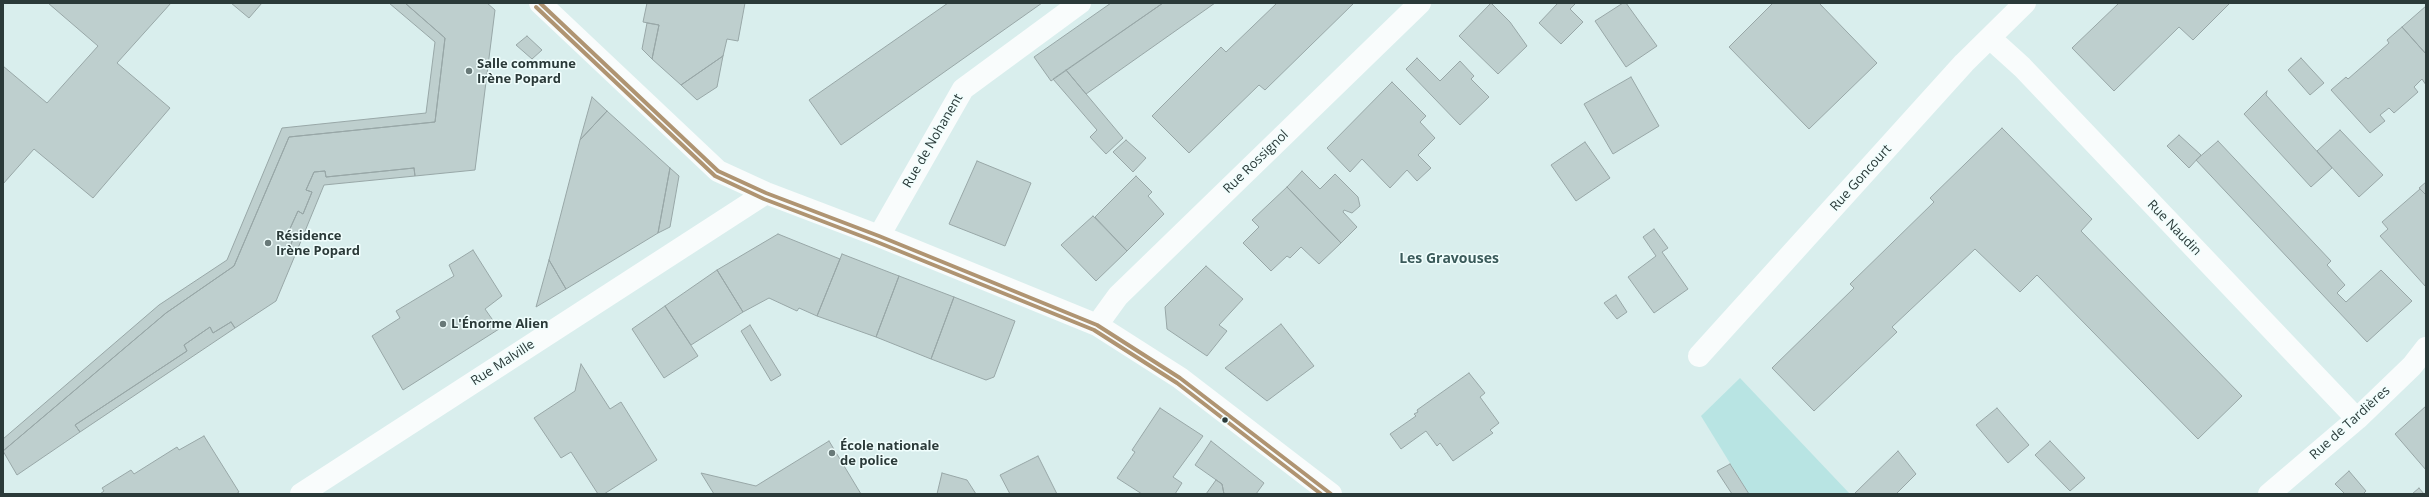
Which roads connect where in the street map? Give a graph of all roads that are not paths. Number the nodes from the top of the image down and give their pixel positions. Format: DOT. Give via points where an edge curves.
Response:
graph roads {
  1 [pos="540,3"];
  2 [pos="1080,3"];
  3 [pos="1420,3"];
  4 [pos="2025,3"];
  5 [pos="1990,38"];
  6 [pos="766,193"];
  7 [pos="879,236"];
  8 [pos="1097,324"];
  9 [pos="2426,348"];
  10 [pos="1700,356"];
  11 [pos="2357,419"];
  12 [pos="301,494"];
  13 [pos="1331,494"];
  14 [pos="2269,494"];
  1 -- 6 [label="street" via="718,171"];
  2 -- 7 [label="street, Rue de Nohanent" via="963,89"];
  3 -- 8 [label="street, Rue Rossignol" via="1118,296"];
  4 -- 5 [label="street, Rue Goncourt"];
  5 -- 10 [label="street, Rue Goncourt" via="1964,63"];
  5 -- 11 [label="street, Rue Naudin" via="2022,67"];
  6 -- 7 [label="street"];
  6 -- 12 [label="street, Rue Malville"];
  7 -- 8 [label="street"];
  8 -- 13 [label="street" via="1180,378"];
  9 -- 11 [label="street, Rue de Tardières" via="2412,366"];
  11 -- 14 [label="street, Rue de Tardières"];
}
